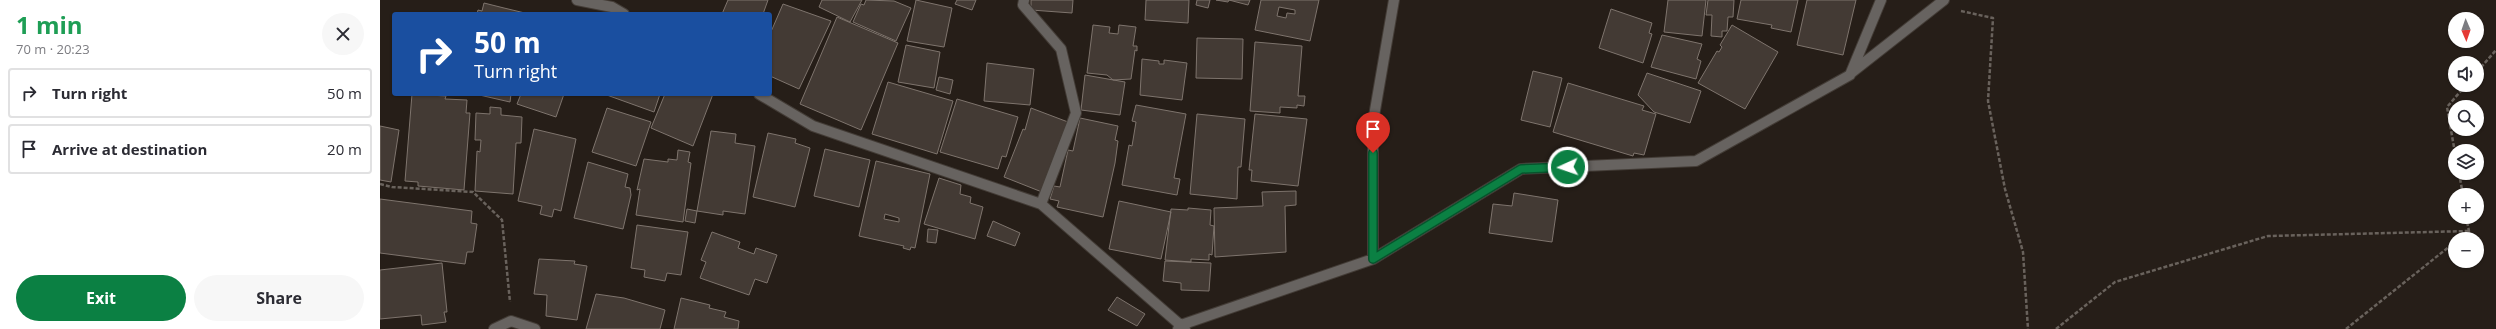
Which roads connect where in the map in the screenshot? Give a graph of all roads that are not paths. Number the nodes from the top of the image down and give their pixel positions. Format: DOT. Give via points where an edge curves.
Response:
graph roads {
  1 [pos="577,0"];
  2 [pos="1024,0"];
  3 [pos="1394,0"];
  4 [pos="1881,0"];
  5 [pos="1939,2"];
  6 [pos="621,12"];
  7 [pos="1850,75"];
  8 [pos="762,96"];
  9 [pos="1041,204"];
  10 [pos="1373,259"];
  11 [pos="1181,328"];
  12 [pos="494,329"];
  13 [pos="535,329"];
  1 -- 6 [label="street" via="612,7"];
  2 -- 9 [label="street" via="1023,5 1060,49 1076,113"];
  3 -- 10 [label="street" via="1373,122"];
  4 -- 7 [label="street"];
  5 -- 7 [label="street"];
  7 -- 10 [label="street" via="1696,161 1521,169"];
  8 -- 9 [label="street" via="813,126"];
  9 -- 11 [label="street"];
  10 -- 11 [label="street"];
  12 -- 13 [label="street" via="512,321"];
}
